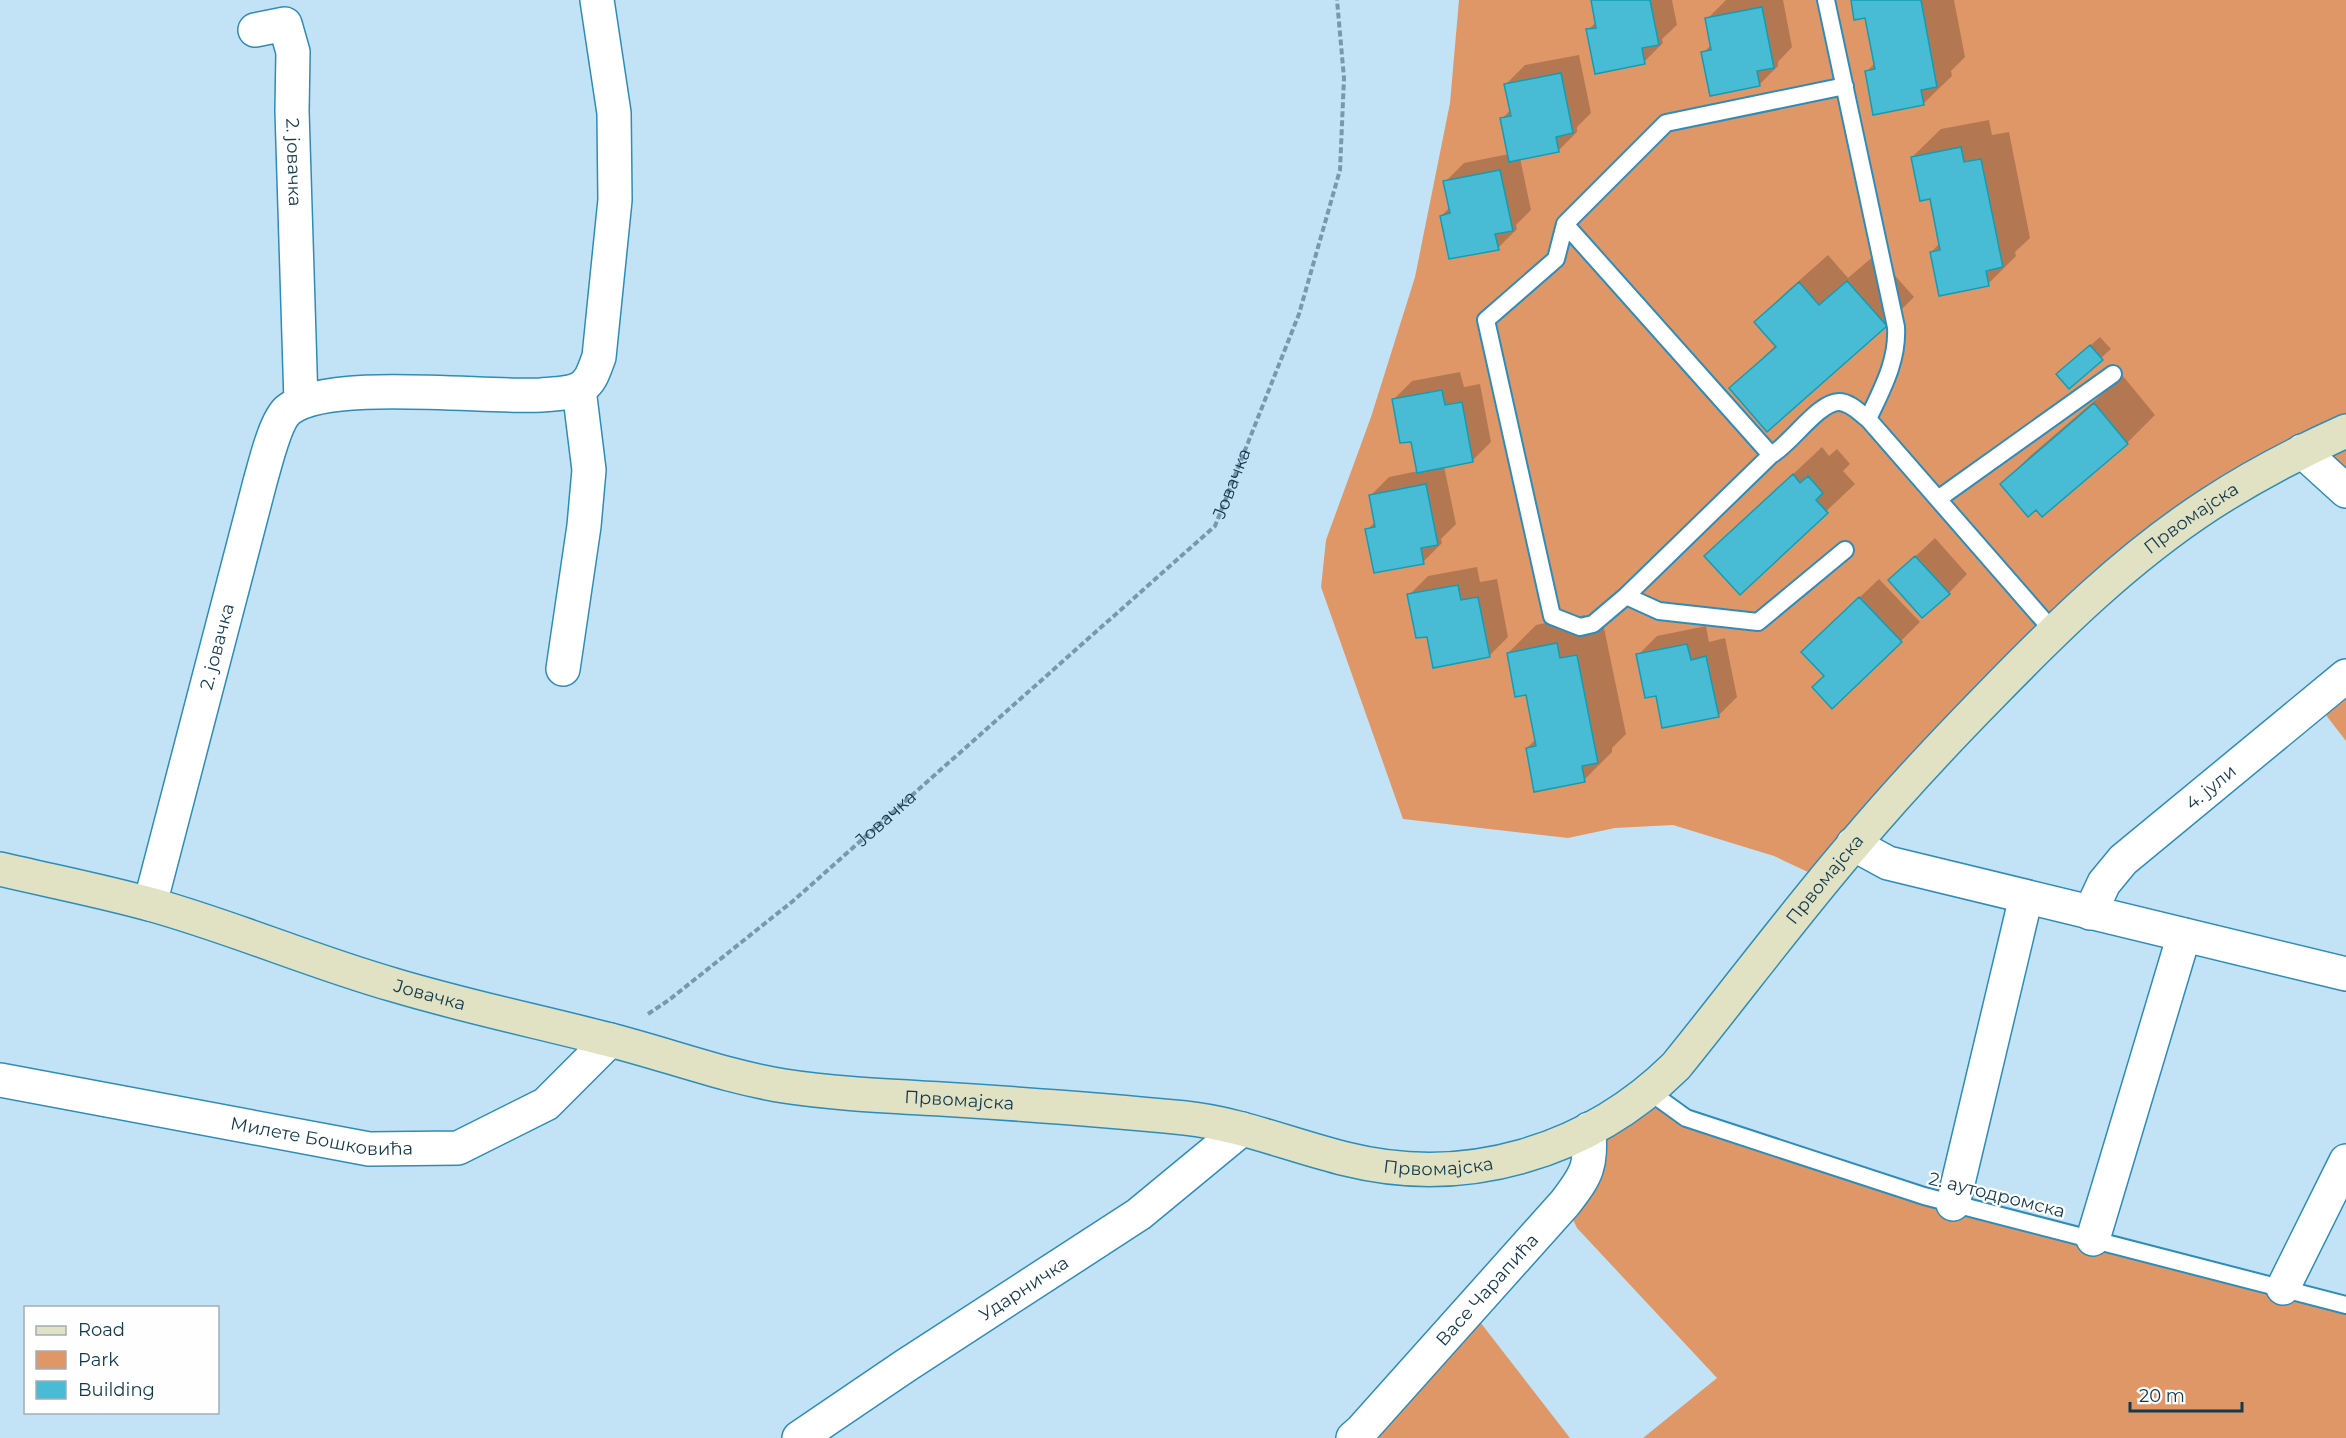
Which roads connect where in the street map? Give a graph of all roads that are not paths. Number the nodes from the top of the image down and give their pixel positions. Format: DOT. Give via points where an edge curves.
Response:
graph roads {
  1 [pos="597,0"];
  2 [pos="1826,0"];
  3 [pos="255,30"];
  4 [pos="1845,86"];
  5 [pos="1565,224"];
  6 [pos="2113,374"];
  7 [pos="579,389"];
  8 [pos="301,402"];
  9 [pos="1868,419"];
  10 [pos="2346,431"];
  11 [pos="2302,451"];
  12 [pos="1771,455"];
  13 [pos="2346,491"];
  14 [pos="1938,499"];
  15 [pos="1845,550"];
  16 [pos="1626,596"];
  17 [pos="2053,631"];
  18 [pos="563,669"];
  19 [pos="2346,676"];
  20 [pos="1853,844"];
  21 [pos="0,869"];
  22 [pos="2026,897"];
  23 [pos="150,904"];
  24 [pos="2090,913"];
  25 [pos="2184,935"];
  26 [pos="2346,974"];
  27 [pos="610,1040"];
  28 [pos="0,1080"];
  29 [pos="1650,1092"];
  30 [pos="1242,1129"];
  31 [pos="1589,1129"];
  32 [pos="2346,1161"];
  33 [pos="1953,1204"];
  34 [pos="2093,1239"];
  35 [pos="2283,1288"];
  36 [pos="2346,1305"];
  37 [pos="799,1438"];
  38 [pos="1353,1438"];
  1 -- 7 [label="street" via="614,113 615,200 599,357 592,378"];
  2 -- 4 [label="lane"];
  3 -- 8 [label="street, 2. јовачка" via="285,24 293,52"];
  4 -- 5 [label="lane" via="1666,123"];
  4 -- 9 [label="lane" via="1897,345 1892,367"];
  5 -- 12 [label="lane"];
  5 -- 16 [label="lane" via="1556,258 1486,320 1552,616 1580,627 1593,624"];
  6 -- 14 [label="lane"];
  7 -- 8 [label="street, 2. јовачка" via="527,396 330,394"];
  7 -- 18 [label="street" via="589,470"];
  8 -- 23 [label="street, 2. јовачка" via="286,411 273,437"];
  9 -- 12 [label="lane" via="1852,406 1839,402 1826,407"];
  9 -- 14 [label="lane"];
  10 -- 11 [label="main road, Првомајска"];
  11 -- 13 [label="street"];
  11 -- 17 [label="main road, Првомајска" via="2196,513"];
  12 -- 16 [label="lane"];
  14 -- 17 [label="lane"];
  15 -- 16 [label="lane" via="1758,622 1659,611"];
  17 -- 20 [label="main road, Првомајска"];
  19 -- 24 [label="street, 4. јули" via="2123,860 2104,883"];
  20 -- 22 [label="street" via="1888,863"];
  20 -- 29 [label="main road, Првомајска" via="1676,1066"];
  21 -- 23 [label="main road, Јовачка"];
  22 -- 24 [label="street"];
  22 -- 33 [label="street"];
  23 -- 27 [label="main road, Јовачка" via="394,985"];
  24 -- 25 [label="street"];
  25 -- 26 [label="street"];
  25 -- 34 [label="street"];
  27 -- 28 [label="street, Милете Бошковића" via="546,1104 458,1148 369,1149"];
  27 -- 30 [label="main road, Првомајска" via="782,1086 1169,1117"];
  29 -- 31 [label="main road, Првомајска"];
  29 -- 33 [label="lane, 2. аутодромска" via="1686,1118"];
  30 -- 31 [label="main road, Првомајска" via="1364,1163 1442,1170 1508,1162 1543,1151"];
  30 -- 37 [label="street, Ударничка" via="1139,1214"];
  31 -- 38 [label="street, Васе Чарапића" via="1590,1160 1583,1180"];
  32 -- 35 [label="street"];
  33 -- 34 [label="lane, 2. аутодромска"];
  34 -- 35 [label="lane, 2. аутодромска"];
  35 -- 36 [label="lane, 2. аутодромска"];
}
